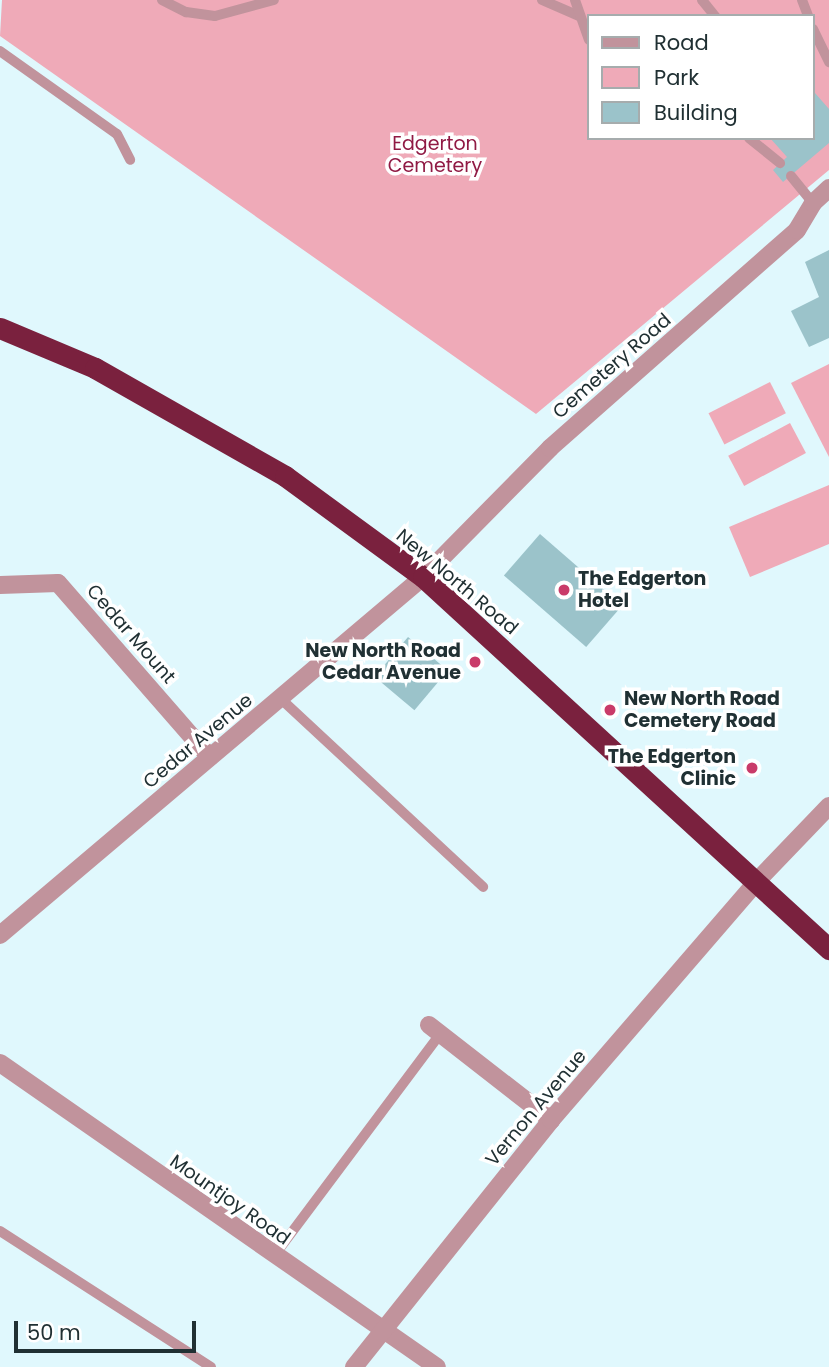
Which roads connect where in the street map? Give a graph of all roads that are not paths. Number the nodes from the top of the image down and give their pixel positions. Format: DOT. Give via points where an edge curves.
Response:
graph roads {
  1 [pos="162,0"];
  2 [pos="274,0"];
  3 [pos="542,0"];
  4 [pos="575,0"];
  5 [pos="702,0"];
  6 [pos="713,14"];
  7 [pos="579,16"];
  8 [pos="815,33"];
  9 [pos="588,38"];
  10 [pos="0,51"];
  11 [pos="829,62"];
  12 [pos="751,140"];
  13 [pos="131,160"];
  14 [pos="780,163"];
  15 [pos="791,176"];
  16 [pos="829,188"];
  17 [pos="813,203"];
  18 [pos="0,328"];
  19 [pos="423,577"];
  20 [pos="0,586"];
  21 [pos="281,699"];
  22 [pos="210,757"];
  23 [pos="829,806"];
  24 [pos="757,881"];
  25 [pos="483,887"];
  26 [pos="0,935"];
  27 [pos="829,949"];
  28 [pos="434,1030"];
  29 [pos="0,1063"];
  30 [pos="551,1120"];
  31 [pos="0,1231"];
  32 [pos="274,1256"];
  33 [pos="380,1332"];
  34 [pos="211,1367"];
  35 [pos="354,1367"];
  36 [pos="437,1367"];
  1 -- 2 [label="lane" via="186,12 215,16"];
  3 -- 7 [label="lane"];
  4 -- 7 [label="lane"];
  5 -- 6 [label="lane"];
  7 -- 9 [label="lane"];
  8 -- 11 [label="lane"];
  10 -- 13 [label="lane" via="117,134"];
  12 -- 14 [label="lane"];
  15 -- 17 [label="lane"];
  16 -- 17 [label="street, Cemetery Road"];
  17 -- 19 [label="street, Cemetery Road" via="797,230 550,449"];
  18 -- 19 [label="highway, New North Road" via="95,368 285,476"];
  19 -- 21 [label="street, Cedar Avenue"];
  19 -- 24 [label="highway, New North Road"];
  20 -- 22 [label="street, Cedar Mount" via="58,583"];
  21 -- 22 [label="street, Cedar Avenue"];
  21 -- 25 [label="lane"];
  22 -- 26 [label="street, Cedar Avenue"];
  23 -- 24 [label="street, Vernon Avenue"];
  24 -- 27 [label="highway, New North Road"];
  24 -- 30 [label="street, Vernon Avenue"];
  28 -- 30 [label="street"];
  28 -- 32 [label="lane"];
  29 -- 32 [label="street, Mountjoy Road"];
  30 -- 33 [label="street, Vernon Avenue"];
  31 -- 34 [label="lane"];
  32 -- 33 [label="street, Mountjoy Road"];
  33 -- 35 [label="street, Vernon Avenue"];
  33 -- 36 [label="street, Mountjoy Road"];
}
